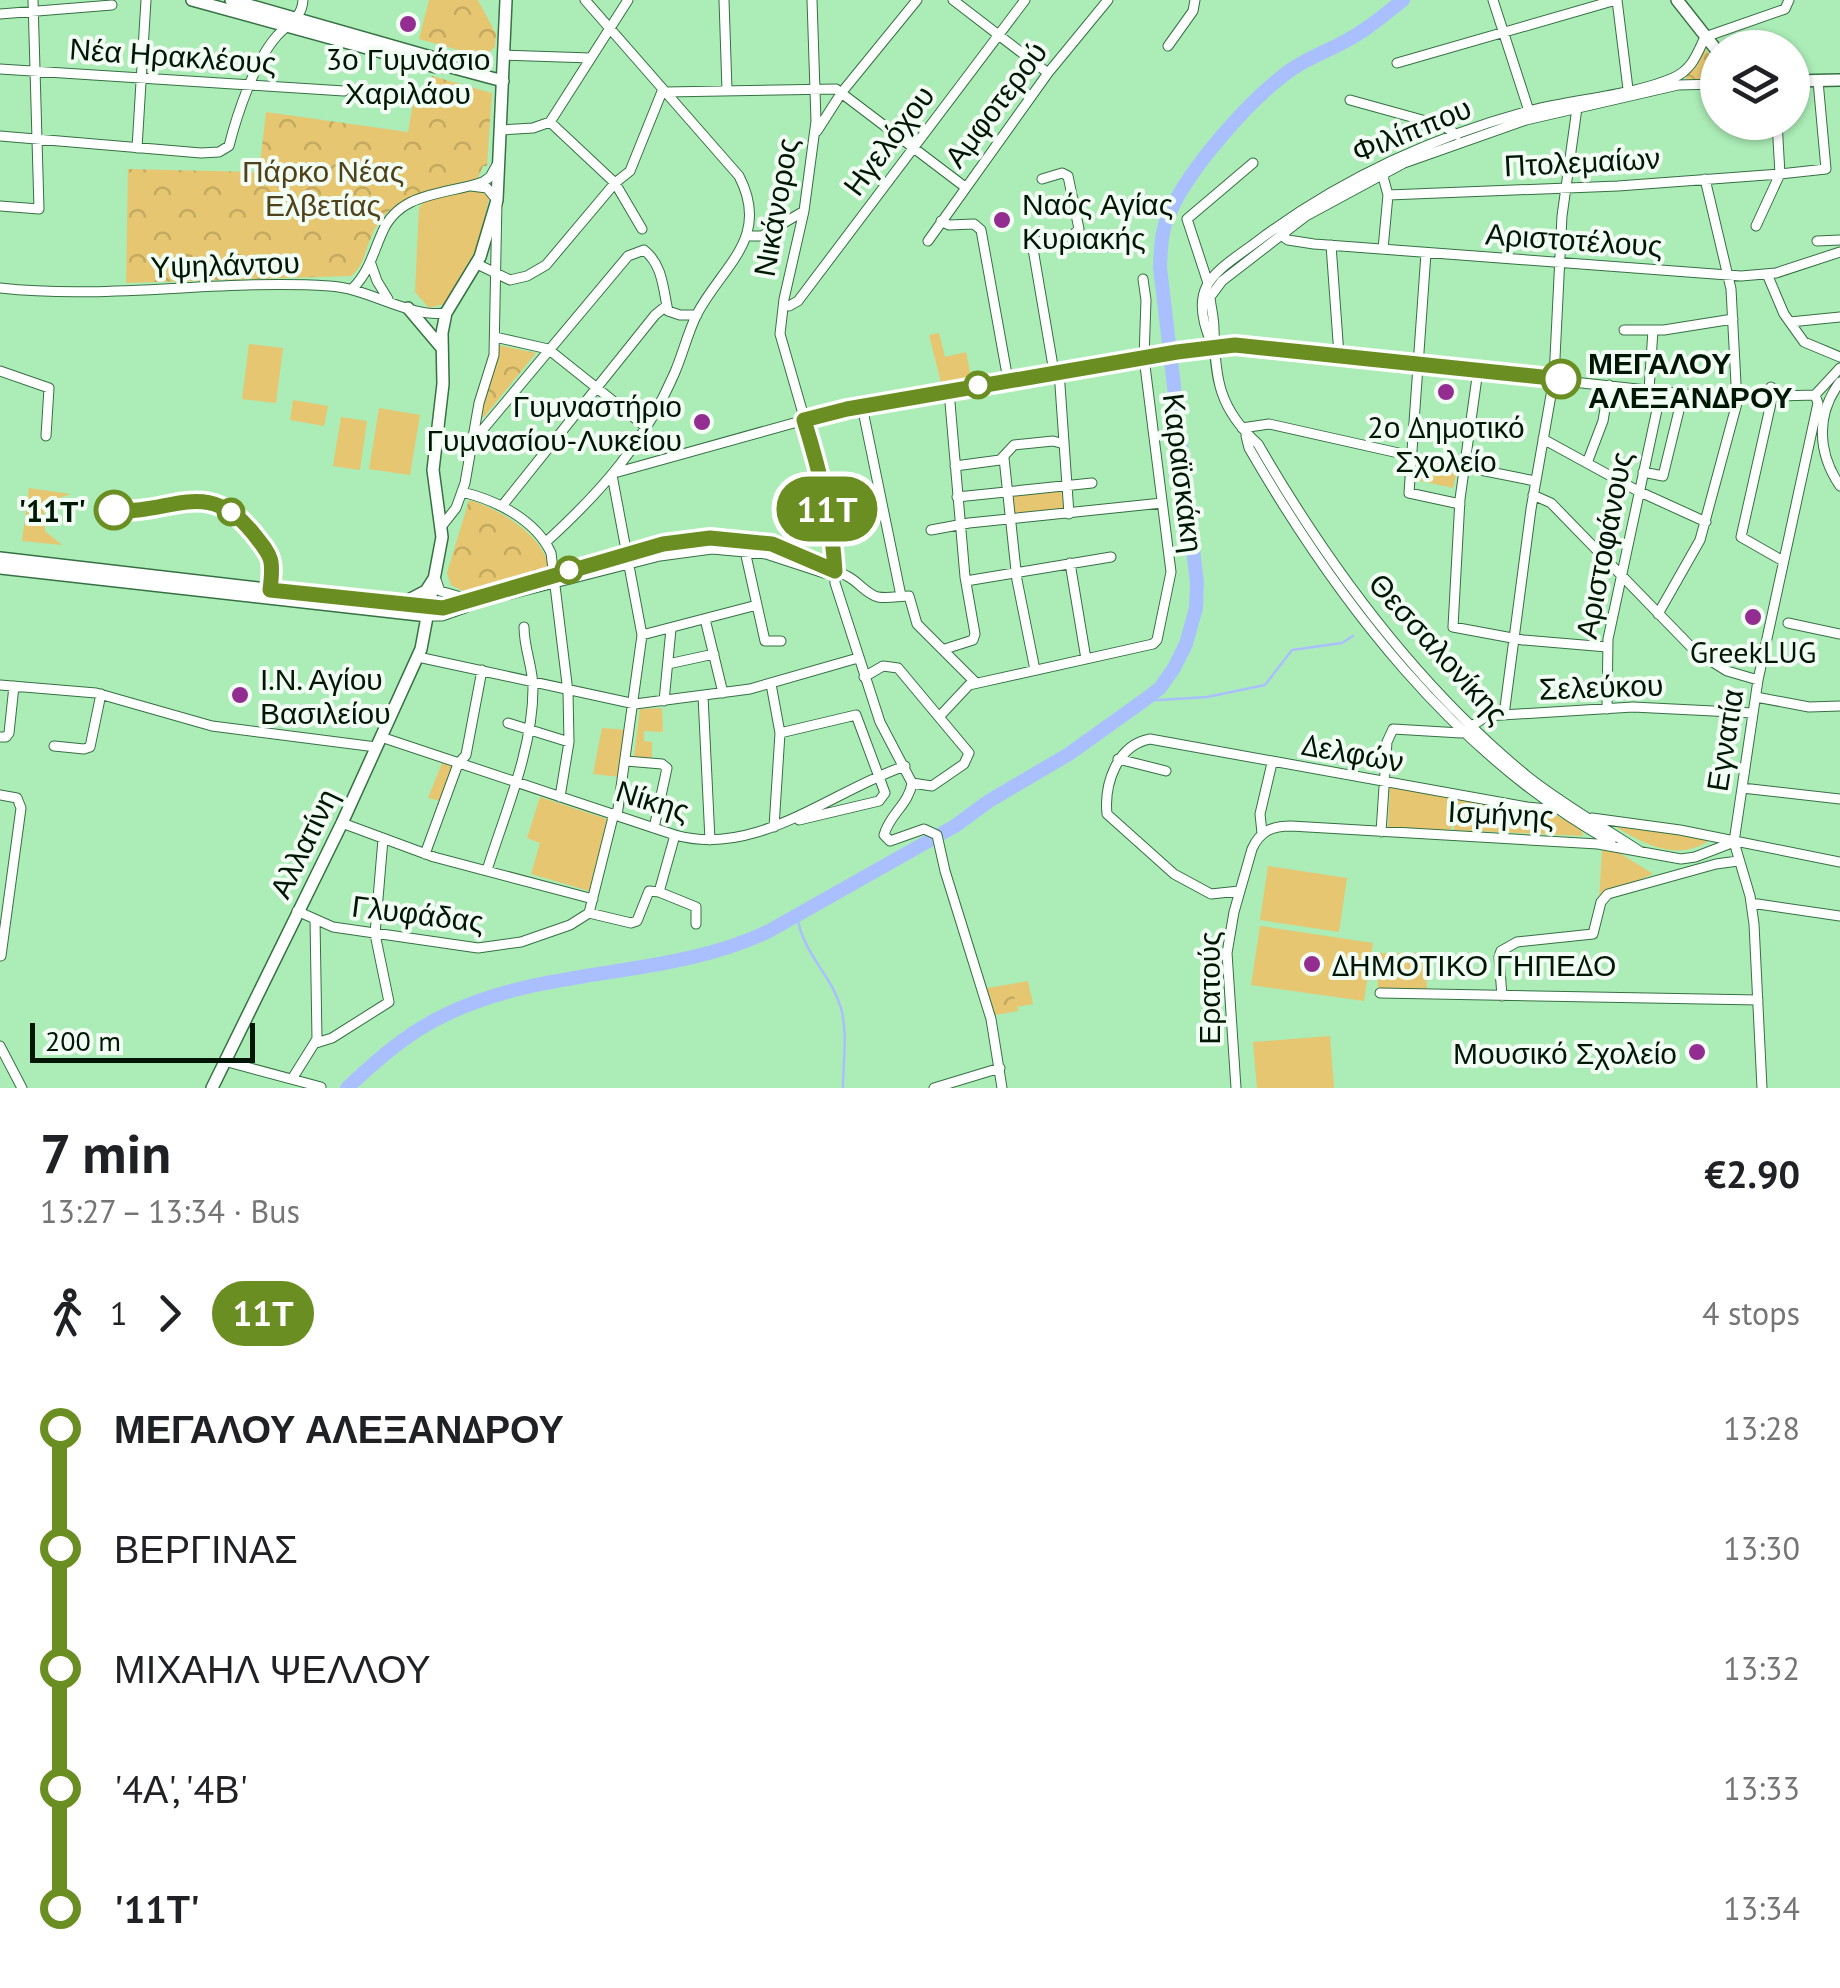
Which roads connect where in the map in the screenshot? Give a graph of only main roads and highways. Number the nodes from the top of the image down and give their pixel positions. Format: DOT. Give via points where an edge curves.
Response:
graph roads {
  1 [pos="192,0"];
  2 [pos="230,0"];
  3 [pos="506,0"];
  4 [pos="1677,0"];
  5 [pos="292,23"];
  6 [pos="1700,30"];
  7 [pos="1810,80"];
  8 [pos="1840,80"];
  9 [pos="503,81"];
  10 [pos="408,308"];
  11 [pos="441,347"];
  12 [pos="0,558"];
  13 [pos="0,568"];
  14 [pos="435,576"];
  15 [pos="398,609"];
  16 [pos="429,612"];
  17 [pos="424,634"];
  18 [pos="212,1088"];
  1 -- 5 [label="main road"];
  2 -- 5 [label="main road"];
  3 -- 9 [label="main road"];
  4 -- 6 [label="main road"];
  5 -- 9 [label="main road"];
  7 -- 8 [label="main road"];
  9 -- 11 [label="main road, Αλλατίνη" via="498,200 477,264 446,313"];
  10 -- 11 [label="main road"];
  11 -- 14 [label="main road, Αλλατίνη"];
  12 -- 15 [label="main road"];
  13 -- 15 [label="main road"];
  14 -- 15 [label="main road" via="426,591"];
  14 -- 16 [label="main road, Αλλατίνη"];
  15 -- 16 [label="main road"];
  15 -- 17 [label="main road"];
  16 -- 17 [label="main road, Αλλατίνη"];
  17 -- 18 [label="main road, Αλλατίνη" via="342,824"];
}
